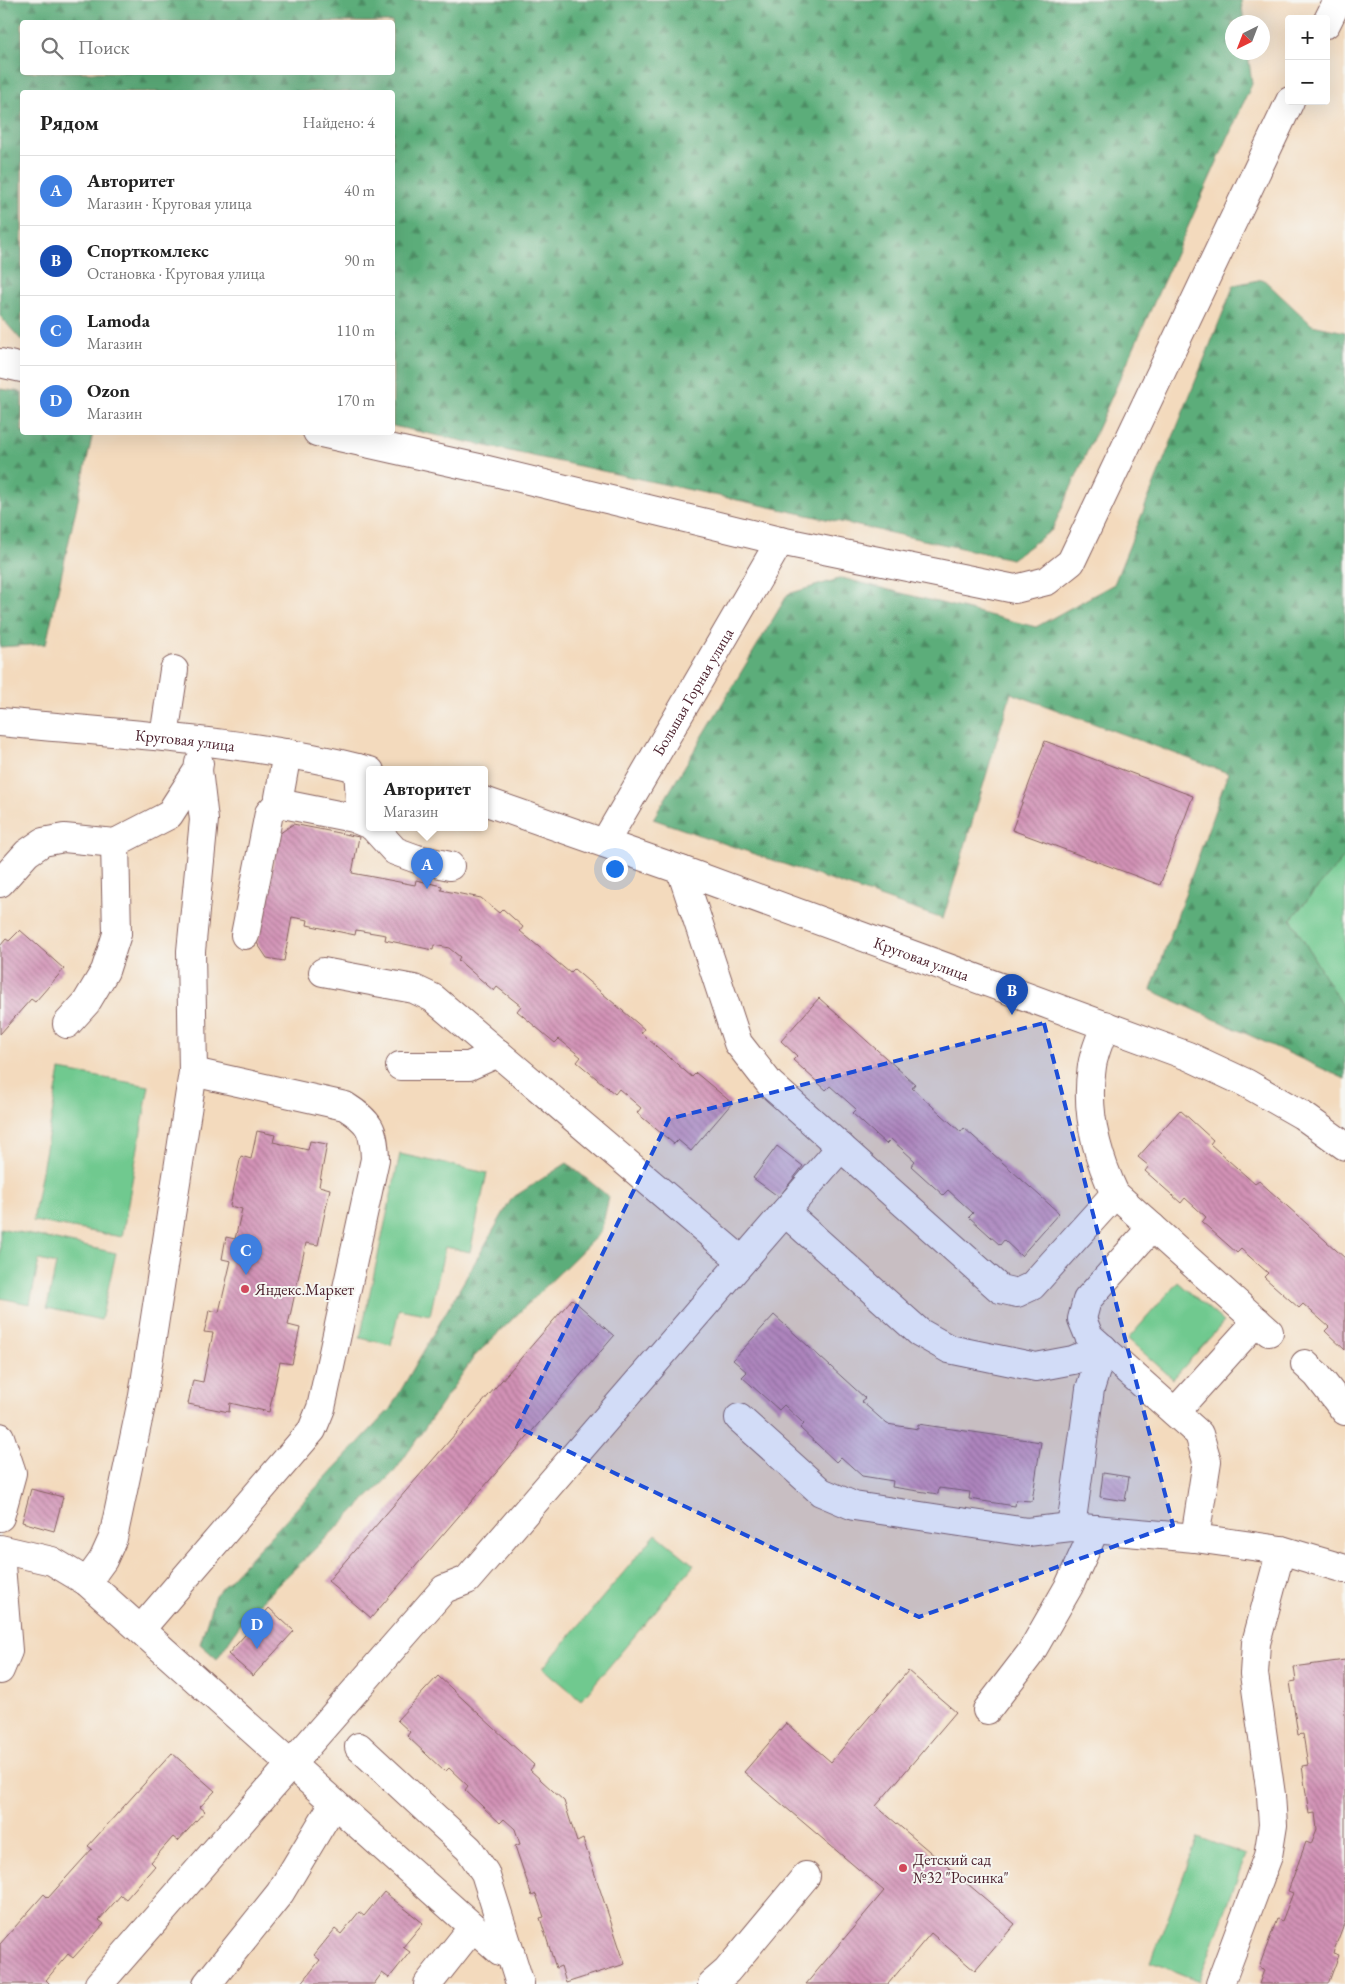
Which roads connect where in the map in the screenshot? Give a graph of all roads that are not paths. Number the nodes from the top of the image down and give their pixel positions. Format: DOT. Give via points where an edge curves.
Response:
graph roads {
  1 [pos="1338,0"];
  2 [pos="1330,16"];
  3 [pos="1288,105"];
  4 [pos="0,363"];
  5 [pos="20,368"];
  6 [pos="330,435"];
  7 [pos="780,541"];
  8 [pos="174,670"];
  9 [pos="0,722"];
  10 [pos="164,737"];
  11 [pos="202,742"];
  12 [pos="287,753"];
  13 [pos="198,770"];
  14 [pos="364,770"];
  15 [pos="488,802"];
  16 [pos="278,803"];
  17 [pos="366,812"];
  18 [pos="366,823"];
  19 [pos="377,831"];
  20 [pos="605,842"];
  21 [pos="115,843"];
  22 [pos="450,866"];
  23 [pos="681,870"];
  24 [pos="2,876"];
  25 [pos="245,935"];
  26 [pos="323,972"];
  27 [pos="67,1024"];
  28 [pos="1105,1025"];
  29 [pos="498,1053"];
  30 [pos="400,1066"];
  31 [pos="193,1072"];
  32 [pos="1345,1146"];
  33 [pos="841,1147"];
  34 [pos="1115,1194"];
  35 [pos="785,1212"];
  36 [pos="1152,1227"];
  37 [pos="742,1261"];
  38 [pos="1103,1348"];
  39 [pos="1305,1364"];
  40 [pos="1345,1411"];
  41 [pos="1175,1412"];
  42 [pos="739,1418"];
  43 [pos="0,1437"];
  44 [pos="0,1517"];
  45 [pos="1083,1528"];
  46 [pos="1195,1538"];
  47 [pos="1281,1550"];
  48 [pos="0,1551"];
  49 [pos="1345,1569"];
  50 [pos="88,1582"];
  51 [pos="141,1629"];
  52 [pos="0,1670"];
  53 [pos="987,1710"];
  54 [pos="359,1747"];
  55 [pos="292,1765"];
  56 [pos="334,1803"];
  57 [pos="806,1876"];
  58 [pos="473,1928"];
  59 [pos="511,1955"];
  60 [pos="99,1984"];
  61 [pos="207,1984"];
  62 [pos="428,1984"];
  63 [pos="520,1984"];
  64 [pos="712,1984"];
  65 [pos="1220,1984"];
  1 -- 2 [label="street"];
  3 -- 7 [label="street" via="1071,562 1047,581 1015,589"];
  4 -- 5 [label="street"];
  6 -- 7 [label="street"];
  7 -- 20 [label="street, Большая Горная улица"];
  8 -- 10 [label="street"];
  9 -- 10 [label="street, Круговая улица"];
  10 -- 11 [label="street, Круговая улица"];
  11 -- 12 [label="street, Круговая улица"];
  11 -- 13 [label="street"];
  12 -- 14 [label="street, Круговая улица"];
  12 -- 16 [label="street"];
  13 -- 21 [label="street" via="169,815"];
  13 -- 31 [label="street" via="204,820 192,951"];
  14 -- 17 [label="street" via="360,801"];
  15 -- 20 [label="street, Круговая улица"];
  16 -- 18 [label="street"];
  16 -- 25 [label="street" via="269,813"];
  19 -- 22 [label="street" via="395,851"];
  20 -- 23 [label="street, Круговая улица"];
  21 -- 24 [label="street" via="64,838 43,842"];
  21 -- 27 [label="street" via="117,934 105,971 86,1003"];
  23 -- 28 [label="street, Круговая улица"];
  23 -- 33 [label="street" via="738,1043 770,1084"];
  26 -- 29 [label="street" via="414,989 433,998"];
  28 -- 32 [label="street, Круговая улица" via="1188,1056 1246,1083 1302,1115"];
  28 -- 34 [label="street" via="1092,1065 1089,1106 1102,1168"];
  29 -- 30 [label="street" via="469,1066"];
  29 -- 37 [label="street"];
  31 -- 50 [label="street" via="143,1396 113,1538"];
  31 -- 51 [label="street" via="345,1106 363,1118 374,1137 376,1159 321,1408 312,1430"];
  33 -- 34 [label="street" via="1000,1288 1017,1294 1032,1286"];
  33 -- 35 [label="street"];
  34 -- 36 [label="street"];
  35 -- 37 [label="street"];
  35 -- 38 [label="street" via="919,1332 949,1349 1036,1366 1073,1360"];
  36 -- 38 [label="street" via="1087,1300 1082,1318 1089,1336"];
  36 -- 41 [label="street" via="1263,1326"];
  37 -- 55 [label="street" via="467,1580 444,1589"];
  38 -- 41 [label="street"];
  38 -- 45 [label="street" via="1090,1390"];
  39 -- 40 [label="street"];
  41 -- 46 [label="street" via="1199,1434 1207,1462"];
  42 -- 45 [label="street" via="821,1492 854,1506 1027,1532"];
  43 -- 44 [label="street" via="12,1473"];
  45 -- 46 [label="street"];
  45 -- 53 [label="street" via="1069,1586 1030,1654"];
  46 -- 47 [label="street"];
  47 -- 49 [label="street"];
  47 -- 65 [label="street" via="1256,1642 1254,1674 1273,1825 1268,1856"];
  48 -- 50 [label="street" via="52,1561"];
  48 -- 52 [label="street" via="8,1651"];
  50 -- 51 [label="street"];
  51 -- 55 [label="street"];
  54 -- 59 [label="street" via="469,1849 485,1873"];
  55 -- 56 [label="street"];
  55 -- 60 [label="street"];
  56 -- 58 [label="street"];
  56 -- 61 [label="street" via="280,1893"];
  57 -- 64 [label="street" via="727,1971"];
  58 -- 59 [label="street" via="500,1951"];
  58 -- 62 [label="street"];
  59 -- 63 [label="street"];
}
